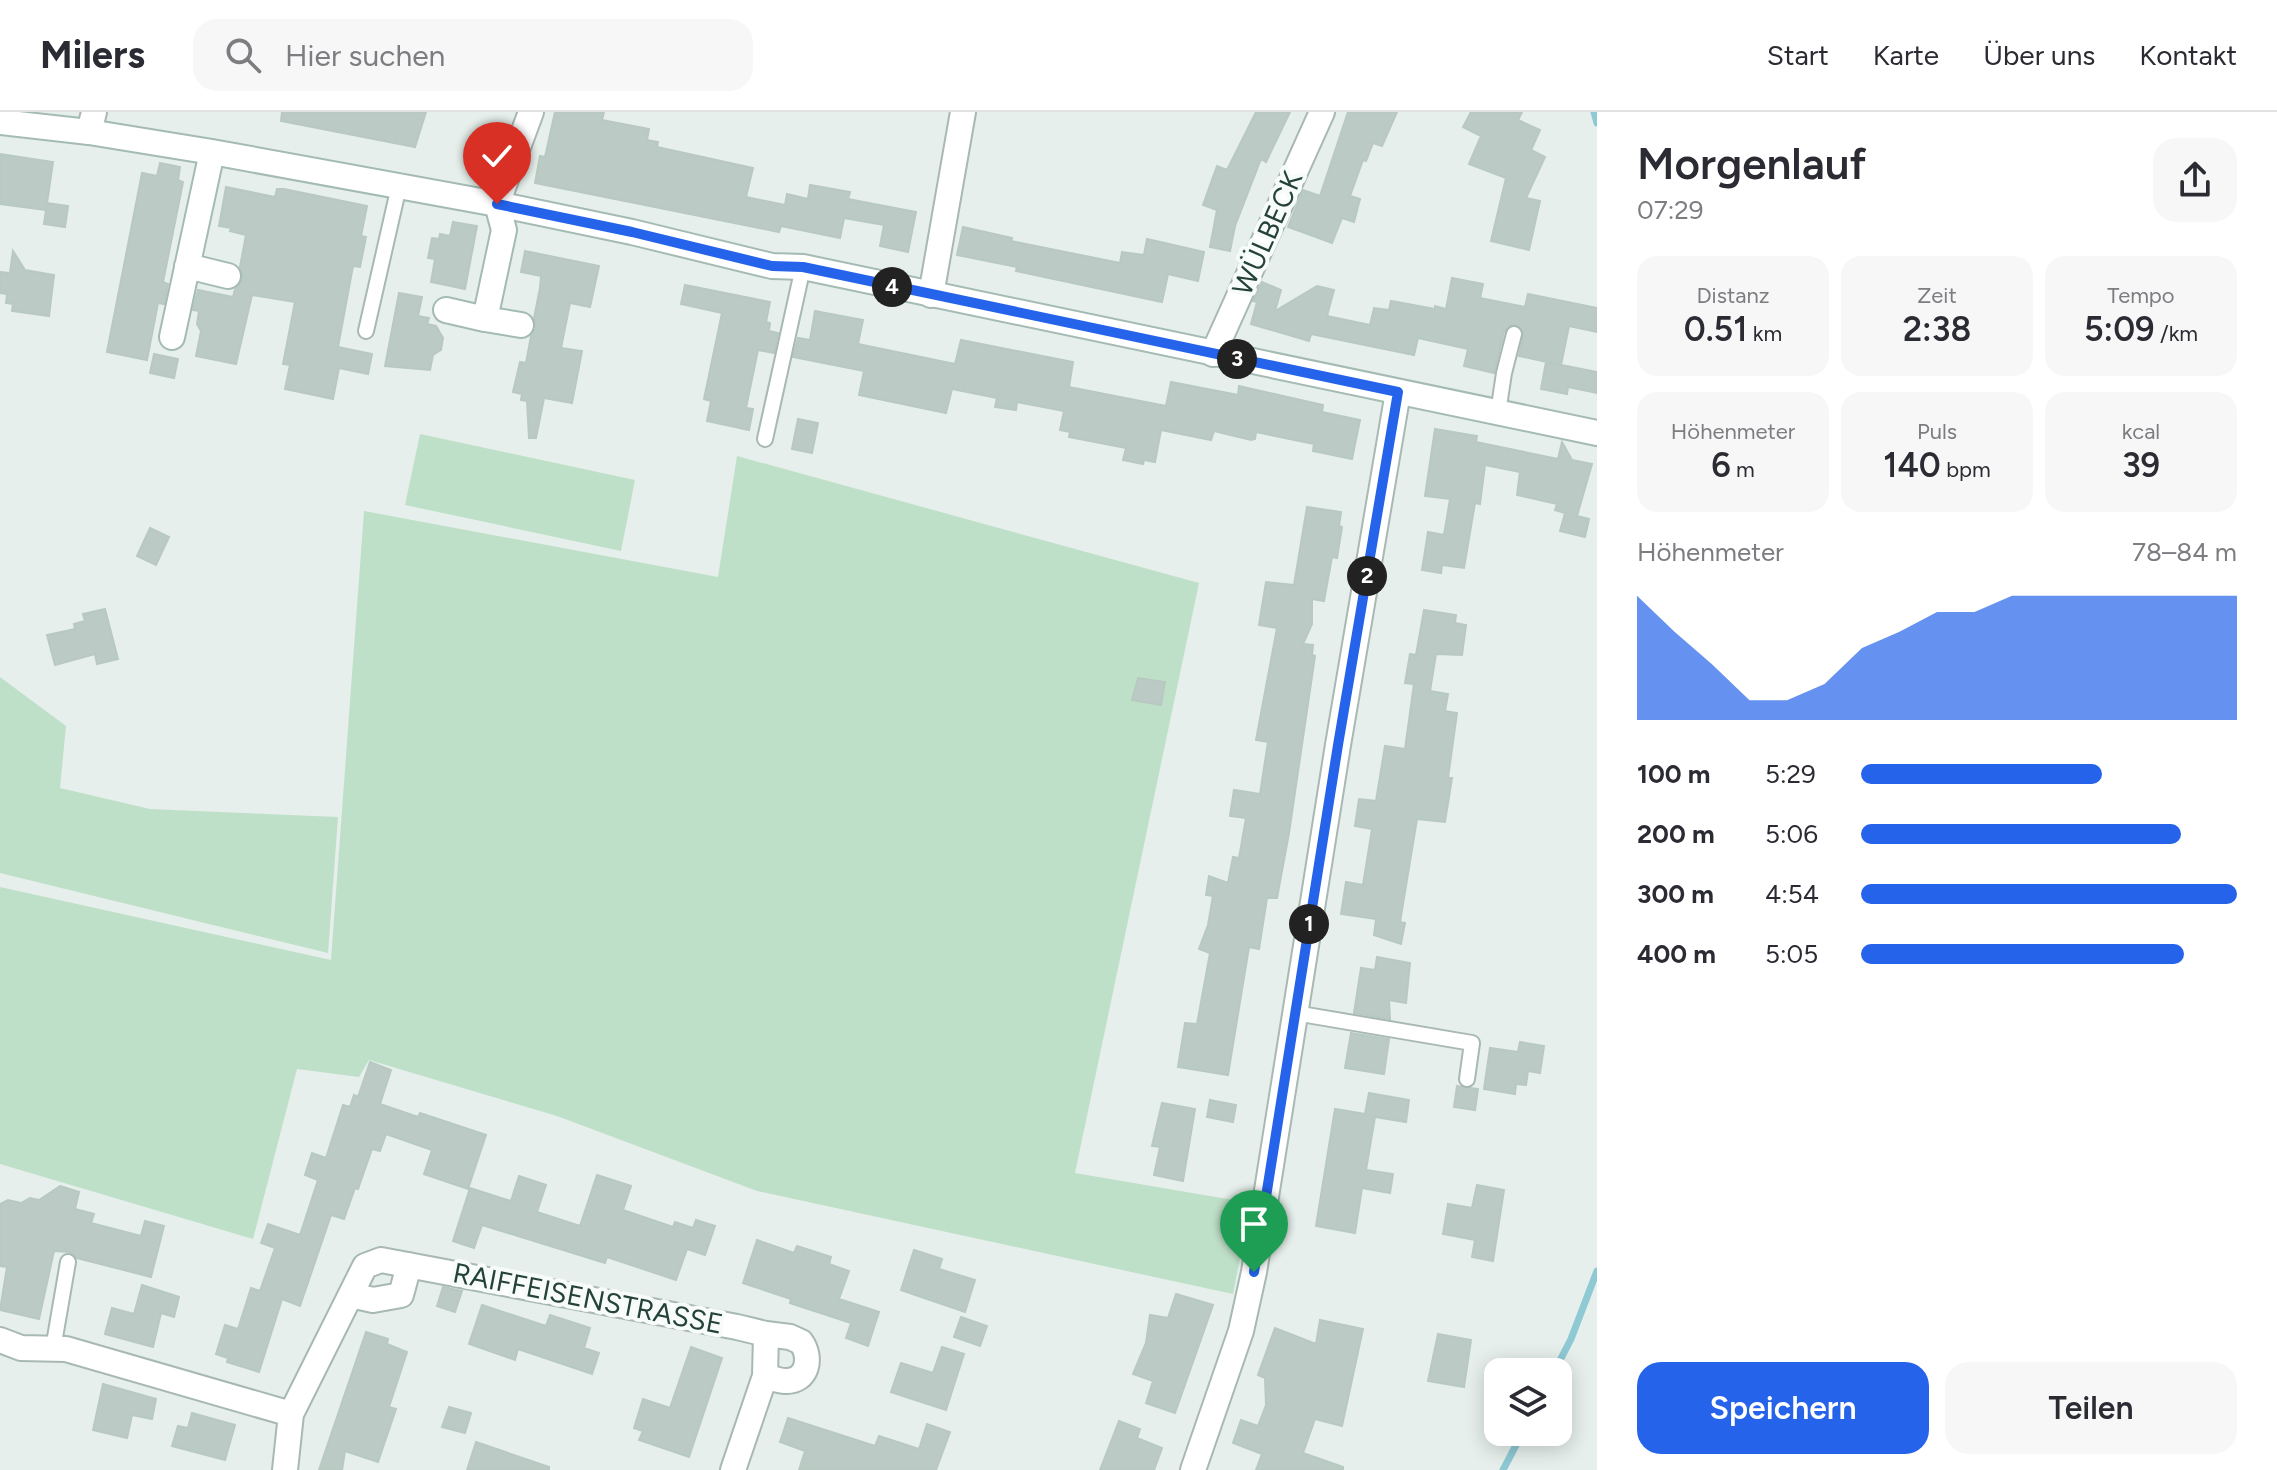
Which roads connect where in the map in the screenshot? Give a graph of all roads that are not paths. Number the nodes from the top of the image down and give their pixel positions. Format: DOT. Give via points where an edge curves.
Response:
graph roads {
  1 [pos="531,112"];
  2 [pos="963,112"];
  3 [pos="1322,112"];
  4 [pos="0,122"];
  5 [pos="92,122"];
  6 [pos="212,152"];
  7 [pos="399,186"];
  8 [pos="497,204"];
  9 [pos="187,266"];
  10 [pos="803,267"];
  11 [pos="228,276"];
  12 [pos="931,295"];
  13 [pos="446,310"];
  14 [pos="485,319"];
  15 [pos="521,325"];
  16 [pos="366,331"];
  17 [pos="1514,334"];
  18 [pos="172,337"];
  19 [pos="1213,354"];
  20 [pos="1398,392"];
  21 [pos="1498,413"];
  22 [pos="1597,433"];
  23 [pos="765,439"];
  24 [pos="1295,1013"];
  25 [pos="1467,1079"];
  26 [pos="68,1262"];
  27 [pos="409,1265"];
  28 [pos="351,1295"];
  29 [pos="766,1334"];
  30 [pos="11,1344"];
  31 [pos="53,1349"];
  32 [pos="0,1364"];
  33 [pos="765,1376"];
  34 [pos="291,1414"];
  35 [pos="285,1470"];
  36 [pos="733,1470"];
  37 [pos="1193,1470"];
  1 -- 8 [label="street"];
  2 -- 12 [label="street"];
  3 -- 19 [label="street, WÜLBECK"];
  4 -- 5 [label="street"];
  5 -- 6 [label="street"];
  6 -- 7 [label="street"];
  6 -- 9 [label="street"];
  7 -- 8 [label="street"];
  7 -- 16 [label="lane"];
  8 -- 10 [label="street" via="772,266"];
  8 -- 14 [label="street" via="504,230"];
  9 -- 11 [label="street"];
  9 -- 18 [label="street"];
  10 -- 12 [label="street"];
  10 -- 23 [label="lane"];
  12 -- 19 [label="street"];
  13 -- 14 [label="street"];
  14 -- 15 [label="street"];
  17 -- 21 [label="lane"];
  19 -- 20 [label="street"];
  20 -- 21 [label="street"];
  20 -- 24 [label="street"];
  21 -- 22 [label="street"];
  24 -- 25 [label="lane" via="1472,1043"];
  24 -- 37 [label="street" via="1241,1331"];
  26 -- 31 [label="lane"];
  27 -- 28 [label="street, RAIFFEISENSTRASSE" via="381,1260 365,1266"];
  27 -- 28 [label="street" via="401,1295 373,1300"];
  27 -- 29 [label="street, RAIFFEISENSTRASSE"];
  28 -- 34 [label="street, RAIFFEISENSTRASSE"];
  29 -- 33 [label="street"];
  29 -- 33 [label="street, RAIFFEISENSTRASSE" via="796,1339 808,1360 794,1380"];
  30 -- 31 [label="street"];
  30 -- 32 [label="street"];
  31 -- 34 [label="street"];
  33 -- 36 [label="street"];
  34 -- 35 [label="street, RAIFFEISENSTRASSE"];
}
